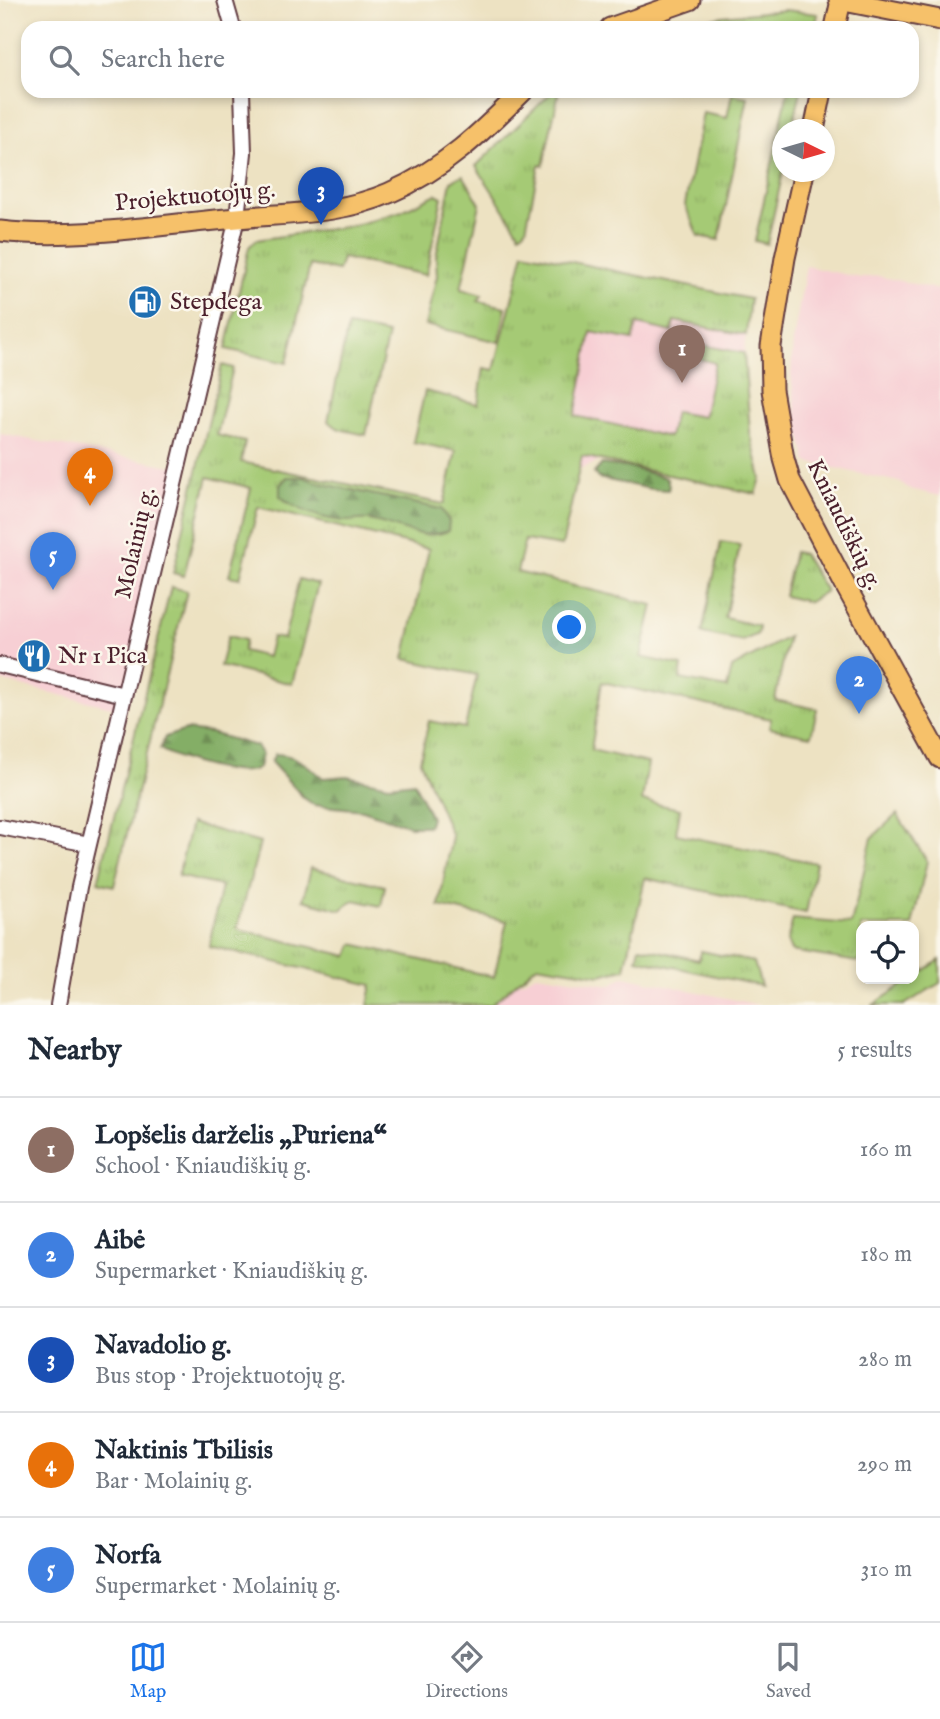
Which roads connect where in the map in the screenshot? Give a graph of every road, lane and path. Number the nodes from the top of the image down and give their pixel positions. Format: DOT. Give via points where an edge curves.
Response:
graph roads {
  1 [pos="225,0"];
  2 [pos="690,0"];
  3 [pos="840,0"];
  4 [pos="940,20"];
  5 [pos="231,21"];
  6 [pos="630,21"];
  7 [pos="836,21"];
  8 [pos="242,98"];
  9 [pos="516,98"];
  10 [pos="821,98"];
  11 [pos="816,119"];
  12 [pos="802,182"];
  13 [pos="237,218"];
  14 [pos="0,231"];
  15 [pos="0,665"];
  16 [pos="124,695"];
  17 [pos="940,758"];
  18 [pos="0,827"];
  19 [pos="89,844"];
  20 [pos="58,1005"];
  1 -- 5 [label="street"];
  2 -- 6 [label="main road"];
  3 -- 4 [label="main road"];
  3 -- 7 [label="main road"];
  8 -- 13 [label="street, Molainių g." via="244,153"];
  9 -- 13 [label="main road, Projektuotojų g." via="459,152 388,194 337,209"];
  10 -- 11 [label="main road"];
  12 -- 17 [label="main road, Kniaudiškių g." via="771,346 772,390 790,480"];
  13 -- 14 [label="main road, Projektuotojų g." via="52,233"];
  13 -- 16 [label="street, Molainių g."];
  15 -- 16 [label="street"];
  16 -- 19 [label="street, Molainių g."];
  18 -- 19 [label="street"];
  19 -- 20 [label="street, Molainių g."];
}
